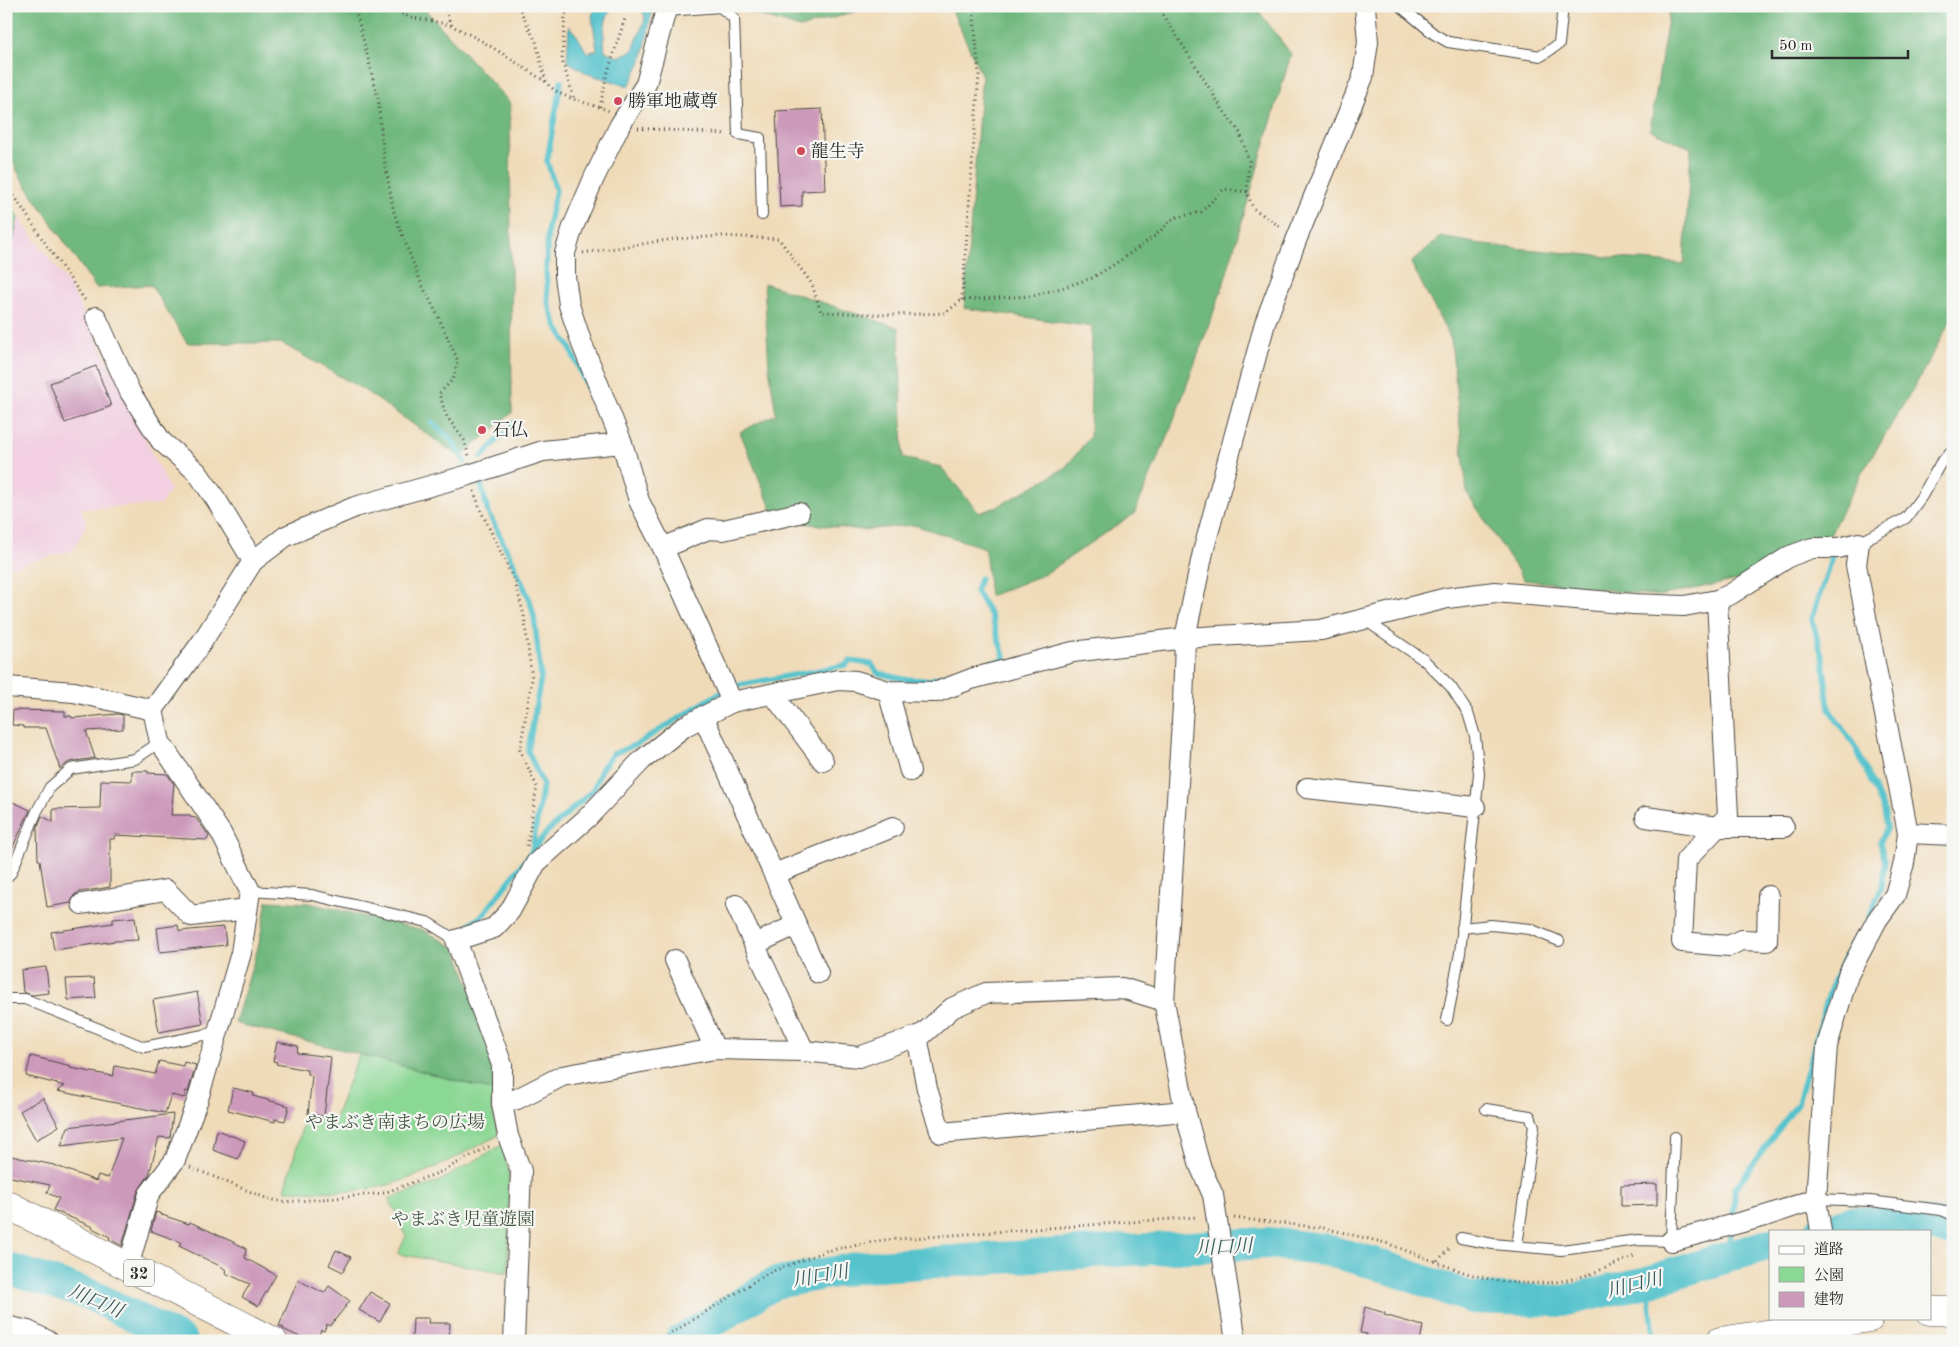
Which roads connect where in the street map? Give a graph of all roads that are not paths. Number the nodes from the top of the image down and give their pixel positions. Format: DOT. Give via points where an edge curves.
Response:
graph roads {
  1 [pos="1365,6"];
  2 [pos="1400,6"];
  3 [pos="1563,6"];
  4 [pos="667,9"];
  5 [pos="762,215"];
  6 [pos="96,318"];
  7 [pos="622,443"];
  8 [pos="1953,450"];
  9 [pos="799,514"];
  10 [pos="1859,543"];
  11 [pos="663,548"];
  12 [pos="253,561"];
  13 [pos="1717,600"];
  14 [pos="1365,620"];
  15 [pos="1185,638"];
  16 [pos="6,687"];
  17 [pos="888,691"];
  18 [pos="773,694"];
  19 [pos="732,701"];
  20 [pos="153,710"];
  21 [pos="703,716"];
  22 [pos="160,742"];
  23 [pos="823,761"];
  24 [pos="910,771"];
  25 [pos="1307,788"];
  26 [pos="1475,807"];
  27 [pos="1646,817"];
  28 [pos="893,827"];
  29 [pos="1718,827"];
  30 [pos="1784,827"];
  31 [pos="1908,833"];
  32 [pos="1953,835"];
  33 [pos="774,874"];
  34 [pos="6,878"];
  35 [pos="1768,896"];
  36 [pos="249,900"];
  37 [pos="82,904"];
  38 [pos="736,905"];
  39 [pos="796,925"];
  40 [pos="1462,928"];
  41 [pos="456,940"];
  42 [pos="1559,941"];
  43 [pos="755,944"];
  44 [pos="675,960"];
  45 [pos="818,973"];
  46 [pos="6,999"];
  47 [pos="1164,1001"];
  48 [pos="1447,1020"];
  49 [pos="218,1032"];
  50 [pos="917,1036"];
  51 [pos="715,1049"];
  52 [pos="804,1051"];
  53 [pos="502,1103"];
  54 [pos="1486,1109"];
  55 [pos="1186,1111"];
  56 [pos="1675,1137"];
  57 [pos="6,1204"];
  58 [pos="1817,1204"];
  59 [pos="1953,1215"];
  60 [pos="1821,1230"];
  61 [pos="1461,1238"];
  62 [pos="1671,1241"];
  63 [pos="1517,1246"];
  64 [pos="128,1267"];
  65 [pos="1932,1311"];
  66 [pos="1953,1311"];
  67 [pos="1835,1321"];
  68 [pos="6,1326"];
  69 [pos="48,1341"];
  70 [pos="273,1341"];
  71 [pos="514,1341"];
  72 [pos="1236,1341"];
  73 [pos="1720,1341"];
  1 -- 15 [label="street" via="1368,42 1363,77 1265,323 1203,552"];
  2 -- 3 [label="lane" via="1448,42 1541,56 1559,44"];
  4 -- 5 [label="lane" via="720,7 734,18 738,134 760,138"];
  4 -- 7 [label="street" via="646,84 594,178 565,253 569,305"];
  6 -- 12 [label="street" via="130,392 161,441 197,472"];
  7 -- 11 [label="street" via="639,501"];
  7 -- 12 [label="street" via="543,451 355,507 286,536"];
  8 -- 10 [label="lane" via="1940,464 1906,518"];
  9 -- 11 [label="street" via="723,530 708,528"];
  10 -- 13 [label="street" via="1838,548 1812,548 1790,556"];
  10 -- 31 [label="street" via="1856,565"];
  11 -- 19 [label="street"];
  12 -- 20 [label="street" via="202,642"];
  13 -- 14 [label="street" via="1676,606 1495,592 1447,598"];
  13 -- 29 [label="street" via="1728,816"];
  14 -- 15 [label="street" via="1321,630"];
  14 -- 26 [label="lane" via="1424,660 1451,687 1468,713 1475,736 1478,774"];
  15 -- 17 [label="street" via="1073,652 971,679 938,692"];
  15 -- 47 [label="street"];
  16 -- 20 [label="street" via="74,692"];
  17 -- 18 [label="street" via="856,681 838,680"];
  17 -- 24 [label="street"];
  18 -- 19 [label="street"];
  18 -- 23 [label="street"];
  19 -- 21 [label="street"];
  20 -- 22 [label="street"];
  21 -- 33 [label="street"];
  21 -- 41 [label="street" via="642,760 587,818 536,863 510,911 494,928"];
  22 -- 34 [label="lane" via="135,759 71,769 50,787"];
  22 -- 36 [label="street" via="221,833"];
  25 -- 26 [label="street"];
  26 -- 40 [label="lane"];
  27 -- 29 [label="street"];
  28 -- 33 [label="street"];
  29 -- 30 [label="street"];
  29 -- 35 [label="street" via="1686,860 1682,942 1729,946 1741,940 1767,941"];
  31 -- 32 [label="street"];
  31 -- 58 [label="street" via="1895,895 1876,920 1848,975 1827,1046"];
  33 -- 39 [label="street"];
  36 -- 37 [label="street" via="191,916 166,890"];
  36 -- 41 [label="lane" via="312,895 427,922"];
  36 -- 49 [label="street" via="241,953"];
  38 -- 43 [label="street"];
  39 -- 43 [label="street"];
  39 -- 45 [label="street"];
  40 -- 42 [label="lane" via="1530,928"];
  40 -- 48 [label="lane"];
  41 -- 53 [label="street" via="502,1065"];
  43 -- 52 [label="street"];
  44 -- 51 [label="street"];
  46 -- 49 [label="lane" via="25,999 144,1047"];
  47 -- 50 [label="street" via="1122,988 986,992 952,1008"];
  47 -- 55 [label="street"];
  49 -- 64 [label="street" via="175,1160 149,1194"];
  50 -- 52 [label="street" via="859,1057"];
  50 -- 55 [label="street" via="927,1089 941,1133"];
  51 -- 52 [label="street"];
  51 -- 53 [label="street" via="562,1076 517,1099"];
  53 -- 71 [label="street" via="508,1136 521,1171"];
  54 -- 63 [label="lane" via="1530,1116 1534,1126"];
  55 -- 72 [label="street" via="1200,1166 1213,1195"];
  56 -- 62 [label="lane"];
  57 -- 64 [label="main road, 32"];
  58 -- 59 [label="lane" via="1870,1201 1941,1210"];
  58 -- 60 [label="street"];
  58 -- 62 [label="street"];
  61 -- 63 [label="lane"];
  62 -- 63 [label="lane" via="1638,1240 1562,1250"];
  64 -- 70 [label="main road, 32"];
  65 -- 66 [label="main road"];
  67 -- 73 [label="main road"];
  68 -- 69 [label="street" via="28,1331"];
}
